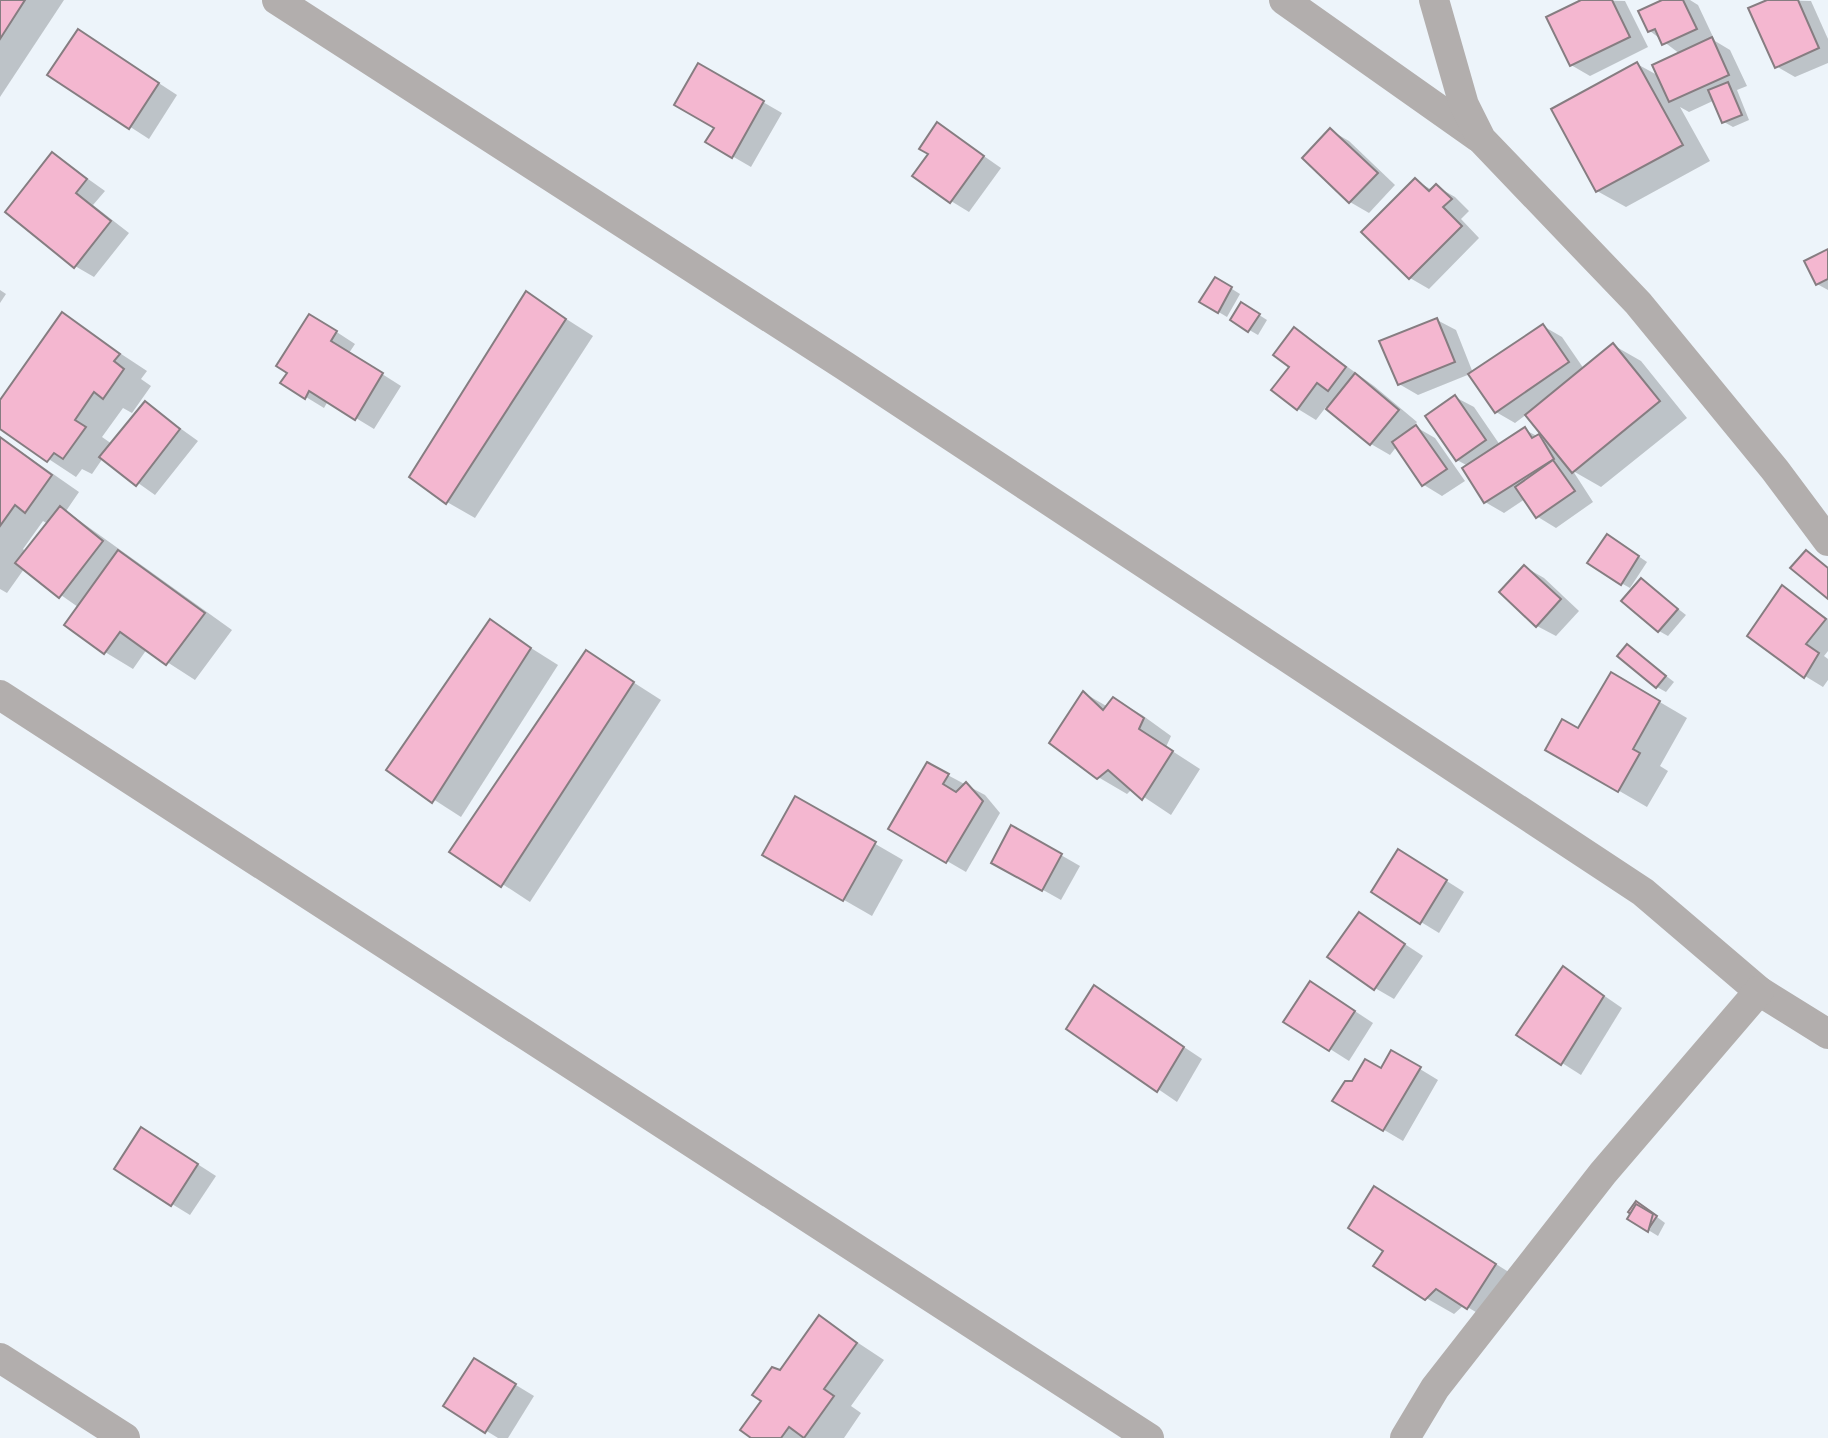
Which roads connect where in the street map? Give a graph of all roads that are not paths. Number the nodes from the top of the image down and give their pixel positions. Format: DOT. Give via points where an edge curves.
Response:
graph roads {
  1 [pos="277,0"];
  2 [pos="1284,0"];
  3 [pos="1434,0"];
  4 [pos="1481,139"];
  5 [pos="1828,541"];
  6 [pos="0,695"];
  7 [pos="1759,990"];
  8 [pos="1828,1034"];
  9 [pos="0,1358"];
  10 [pos="125,1438"];
  11 [pos="1149,1438"];
  12 [pos="1405,1438"];
  1 -- 7 [label="street" via="845,366 1643,892"];
  2 -- 4 [label="street"];
  3 -- 4 [label="street" via="1464,106"];
  4 -- 5 [label="street" via="1638,303"];
  6 -- 11 [label="street"];
  7 -- 8 [label="street"];
  7 -- 12 [label="street" via="1603,1173 1435,1388"];
  9 -- 10 [label="street"];
}
